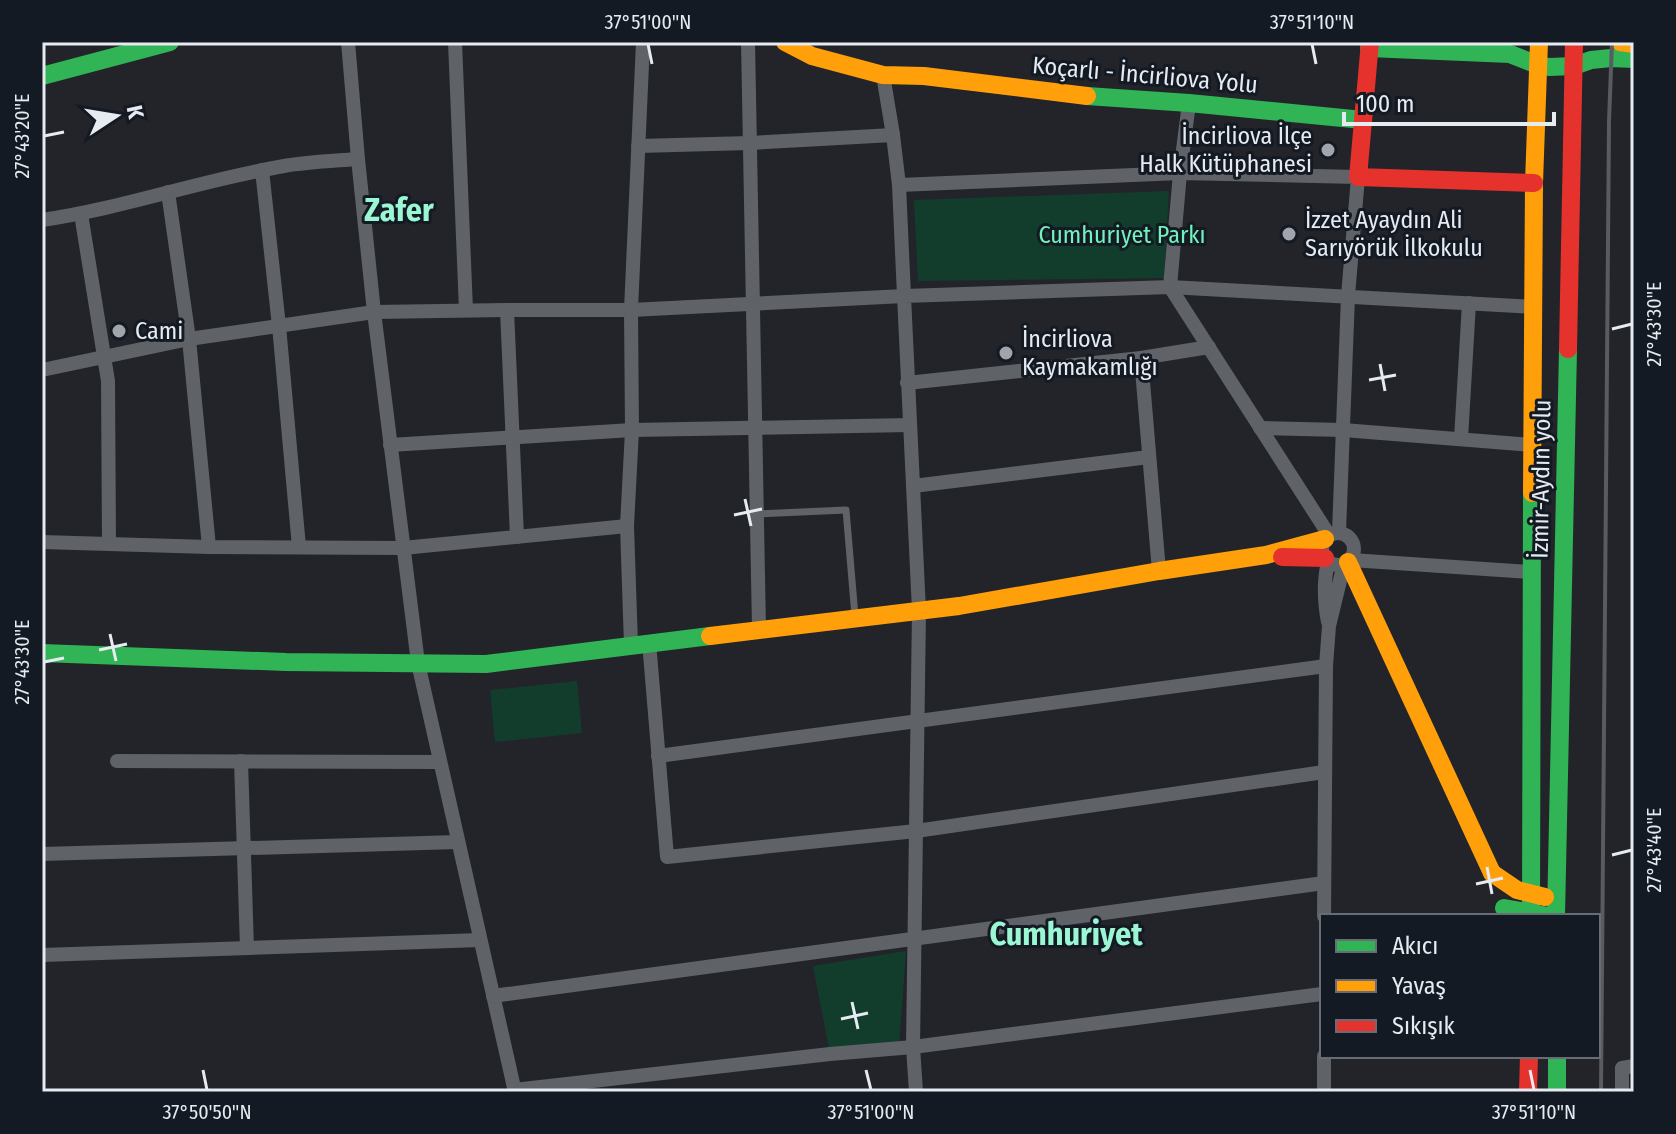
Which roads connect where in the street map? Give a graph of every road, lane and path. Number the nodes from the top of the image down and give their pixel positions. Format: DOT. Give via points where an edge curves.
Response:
graph roads {
  1 [pos="170,42"];
  2 [pos="348,42"];
  3 [pos="455,42"];
  4 [pos="643,42"];
  5 [pos="748,42"];
  6 [pos="785,42"];
  7 [pos="1539,42"];
  8 [pos="1574,42"];
  9 [pos="1620,42"];
  10 [pos="1634,44"];
  11 [pos="1369,45"];
  12 [pos="1634,59"];
  13 [pos="1538,65"];
  14 [pos="1574,66"];
  15 [pos="883,75"];
  16 [pos="42,76"];
  17 [pos="1189,103"];
  18 [pos="1363,120"];
  19 [pos="893,135"];
  20 [pos="750,143"];
  21 [pos="638,146"];
  22 [pos="358,159"];
  23 [pos="262,170"];
  24 [pos="1180,173"];
  25 [pos="1358,177"];
  26 [pos="1534,183"];
  27 [pos="899,185"];
  28 [pos="168,192"];
  29 [pos="81,214"];
  30 [pos="42,220"];
  31 [pos="1170,287"];
  32 [pos="904,296"];
  33 [pos="1348,296"];
  34 [pos="753,303"];
  35 [pos="1469,303"];
  36 [pos="1533,307"];
  37 [pos="466,310"];
  38 [pos="507,310"];
  39 [pos="631,310"];
  40 [pos="374,312"];
  41 [pos="279,326"];
  42 [pos="189,339"];
  43 [pos="1209,347"];
  44 [pos="104,357"];
  45 [pos="1141,358"];
  46 [pos="42,370"];
  47 [pos="907,383"];
  48 [pos="910,425"];
  49 [pos="756,427"];
  50 [pos="1260,428"];
  51 [pos="632,430"];
  52 [pos="1343,430"];
  53 [pos="513,439"];
  54 [pos="1461,439"];
  55 [pos="390,445"];
  56 [pos="1532,445"];
  57 [pos="1149,457"];
  58 [pos="913,486"];
  59 [pos="757,514"];
  60 [pos="627,526"];
  61 [pos="1331,536"];
  62 [pos="517,537"];
  63 [pos="42,542"];
  64 [pos="109,543"];
  65 [pos="209,547"];
  66 [pos="299,547"];
  67 [pos="403,548"];
  68 [pos="1266,555"];
  69 [pos="1339,561"];
  70 [pos="1159,571"];
  71 [pos="1531,572"];
  72 [pos="919,611"];
  73 [pos="855,618"];
  74 [pos="759,629"];
  75 [pos="640,644"];
  76 [pos="42,653"];
  77 [pos="418,663"];
  78 [pos="1326,666"];
  79 [pos="917,721"];
  80 [pos="658,756"];
  81 [pos="117,761"];
  82 [pos="241,761"];
  83 [pos="440,762"];
  84 [pos="1324,772"];
  85 [pos="916,831"];
  86 [pos="1532,834"];
  87 [pos="458,842"];
  88 [pos="245,848"];
  89 [pos="42,854"];
  90 [pos="1492,873"];
  91 [pos="1324,883"];
  92 [pos="1532,908"];
  93 [pos="1555,910"];
  94 [pos="1506,912"];
  95 [pos="1324,914"];
  96 [pos="915,938"];
  97 [pos="480,940"];
  98 [pos="247,948"];
  99 [pos="42,955"];
  100 [pos="1320,994"];
  101 [pos="493,996"];
  102 [pos="913,1047"];
  103 [pos="1324,1058"];
  104 [pos="1529,1058"];
  105 [pos="1557,1058"];
  106 [pos="1634,1066"];
  107 [pos="514,1091"];
  108 [pos="916,1092"];
  109 [pos="1324,1092"];
  110 [pos="1528,1092"];
  111 [pos="1557,1092"];
  112 [pos="1622,1092"];
  1 -- 16 [label="main road"];
  2 -- 22 [label="street"];
  3 -- 37 [label="street"];
  4 -- 21 [label="street"];
  5 -- 20 [label="street"];
  6 -- 15 [label="main road, Koçarlı - İncirliova Yolu" via="812,56"];
  7 -- 13 [label="main road, İzmir-Aydın yolu"];
  8 -- 14 [label="main road, İzmir-Aydın yolu"];
  9 -- 10 [label="main road"];
  11 -- 13 [label="main road" via="1510,54"];
  11 -- 18 [label="main road"];
  12 -- 14 [label="main road"];
  13 -- 14 [label="main road"];
  13 -- 26 [label="main road, İzmir-Aydın yolu"];
  14 -- 93 [label="main road, İzmir-Aydın yolu"];
  15 -- 17 [label="main road, Koçarlı - İncirliova Yolu"];
  15 -- 19 [label="street"];
  17 -- 18 [label="main road, Koçarlı - İncirliova Yolu"];
  17 -- 24 [label="street"];
  18 -- 25 [label="main road"];
  19 -- 20 [label="street"];
  19 -- 27 [label="street"];
  20 -- 21 [label="street"];
  20 -- 34 [label="street"];
  21 -- 39 [label="street"];
  22 -- 23 [label="street"];
  22 -- 40 [label="street"];
  23 -- 28 [label="street"];
  23 -- 41 [label="street"];
  24 -- 25 [label="street"];
  24 -- 27 [label="street"];
  24 -- 31 [label="street"];
  25 -- 26 [label="main road"];
  25 -- 33 [label="street"];
  26 -- 36 [label="main road, İzmir-Aydın yolu"];
  27 -- 32 [label="street"];
  28 -- 29 [label="street"];
  28 -- 42 [label="street"];
  29 -- 30 [label="street"];
  29 -- 44 [label="street"];
  31 -- 32 [label="street"];
  31 -- 33 [label="street"];
  31 -- 43 [label="street"];
  32 -- 34 [label="street"];
  32 -- 47 [label="street"];
  33 -- 35 [label="street"];
  33 -- 52 [label="street"];
  34 -- 39 [label="street"];
  34 -- 49 [label="street"];
  35 -- 36 [label="street"];
  35 -- 54 [label="street"];
  36 -- 56 [label="main road, İzmir-Aydın yolu"];
  37 -- 38 [label="street"];
  37 -- 40 [label="street"];
  38 -- 39 [label="street"];
  38 -- 53 [label="street"];
  39 -- 51 [label="street"];
  40 -- 41 [label="street"];
  40 -- 55 [label="street"];
  41 -- 42 [label="street"];
  41 -- 66 [label="street"];
  42 -- 44 [label="street"];
  42 -- 65 [label="street"];
  43 -- 45 [label="street"];
  43 -- 50 [label="street"];
  44 -- 46 [label="street"];
  44 -- 64 [label="street"];
  45 -- 47 [label="street"];
  45 -- 57 [label="street"];
  47 -- 48 [label="street"];
  48 -- 49 [label="street"];
  48 -- 58 [label="street"];
  49 -- 51 [label="street"];
  49 -- 59 [label="street"];
  50 -- 52 [label="street"];
  50 -- 61 [label="street"];
  51 -- 53 [label="street"];
  51 -- 60 [label="street"];
  52 -- 54 [label="street"];
  52 -- 61 [label="street"];
  53 -- 55 [label="street"];
  53 -- 62 [label="street"];
  54 -- 56 [label="street"];
  55 -- 67 [label="street"];
  56 -- 71 [label="main road, İzmir-Aydın yolu"];
  57 -- 58 [label="street"];
  57 -- 70 [label="street"];
  58 -- 72 [label="street"];
  59 -- 73 [label="lane" via="846,510"];
  59 -- 74 [label="street"];
  60 -- 62 [label="street"];
  60 -- 75 [label="street"];
  61 -- 68 [label="main road"];
  61 -- 69 [label="street" via="1322,549"];
  61 -- 69 [label="street" via="1350,537 1353,542 1354,554"];
  62 -- 67 [label="street"];
  63 -- 64 [label="street"];
  64 -- 65 [label="street"];
  65 -- 66 [label="street"];
  66 -- 67 [label="street"];
  67 -- 77 [label="street"];
  68 -- 69 [label="main road"];
  68 -- 70 [label="main road"];
  69 -- 71 [label="street"];
  69 -- 78 [label="street"];
  69 -- 90 [label="main road"];
  70 -- 72 [label="main road"];
  71 -- 86 [label="main road, İzmir-Aydın yolu"];
  72 -- 73 [label="main road"];
  72 -- 79 [label="street"];
  73 -- 74 [label="main road"];
  74 -- 75 [label="main road"];
  75 -- 77 [label="main road" via="486,664"];
  75 -- 80 [label="street"];
  76 -- 77 [label="main road"];
  77 -- 83 [label="street"];
  78 -- 79 [label="street"];
  78 -- 84 [label="street"];
  79 -- 80 [label="street"];
  79 -- 85 [label="street"];
  80 -- 85 [label="street" via="667,857"];
  81 -- 82 [label="street"];
  82 -- 83 [label="street"];
  82 -- 88 [label="street"];
  83 -- 87 [label="street"];
  84 -- 85 [label="street"];
  84 -- 91 [label="street"];
  85 -- 96 [label="street"];
  86 -- 90 [label="main road" via="1516,870"];
  86 -- 92 [label="main road, İzmir-Aydın yolu"];
  87 -- 88 [label="street"];
  87 -- 97 [label="street"];
  88 -- 89 [label="street"];
  88 -- 98 [label="street"];
  90 -- 92 [label="main road"];
  90 -- 94 [label="main road"];
  91 -- 95 [label="street"];
  91 -- 96 [label="street"];
  92 -- 93 [label="main road"];
  92 -- 94 [label="main road"];
  96 -- 101 [label="street"];
  96 -- 102 [label="street"];
  97 -- 98 [label="street"];
  97 -- 101 [label="street"];
  98 -- 99 [label="street"];
  100 -- 102 [label="street"];
  101 -- 107 [label="street"];
  102 -- 107 [label="street"];
  102 -- 108 [label="street"];
  103 -- 109 [label="street"];
  104 -- 110 [label="main road"];
  105 -- 111 [label="main road"];
  106 -- 112 [label="street" via="1622,1068"];
}
